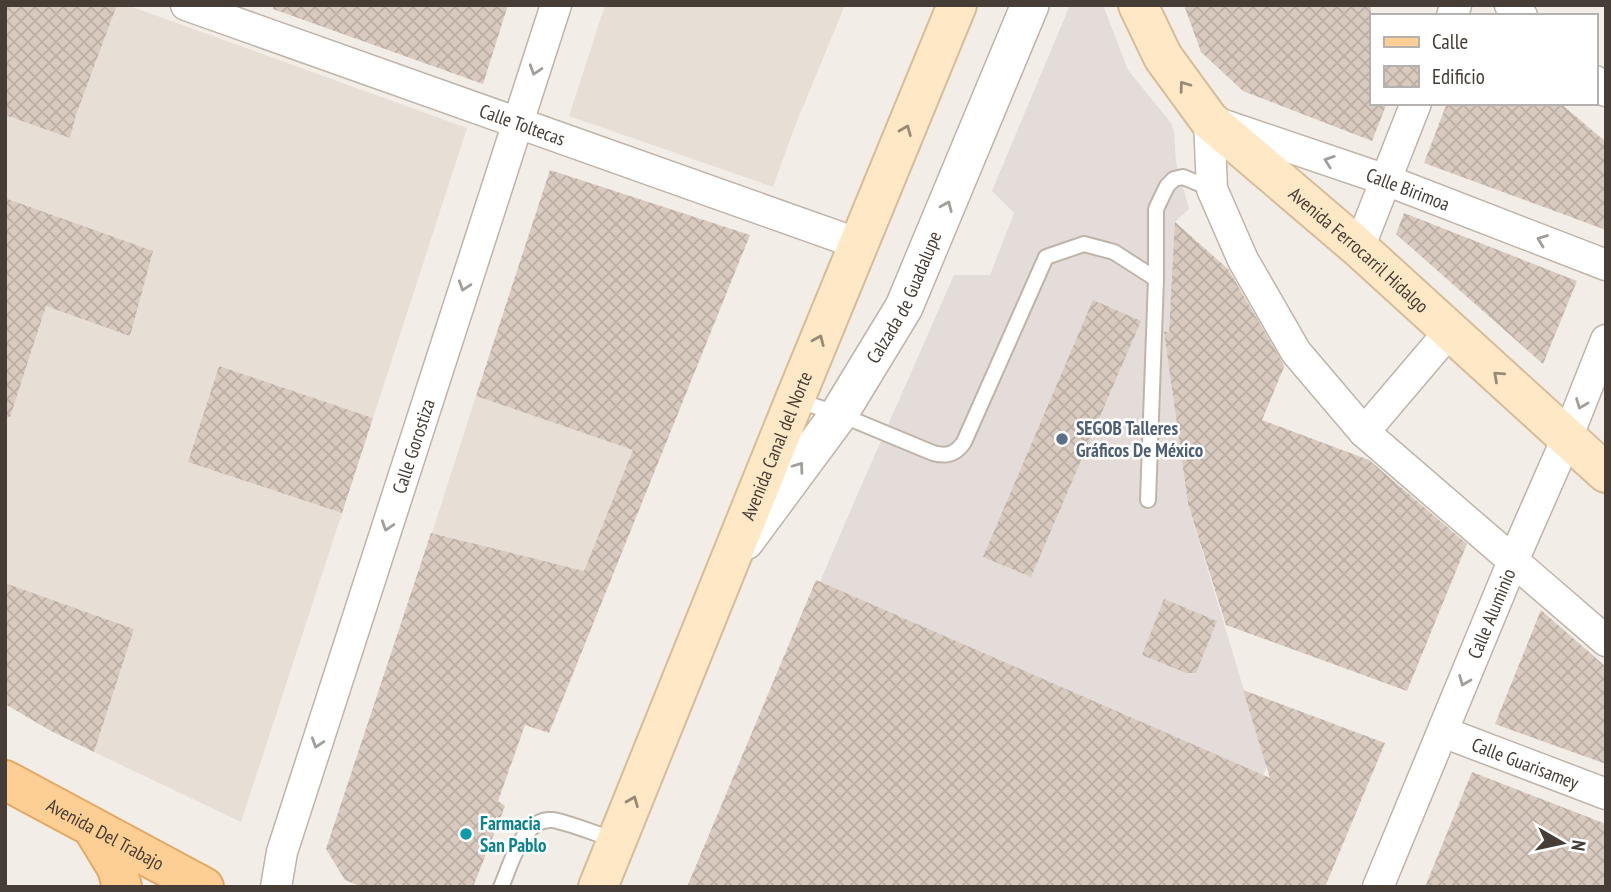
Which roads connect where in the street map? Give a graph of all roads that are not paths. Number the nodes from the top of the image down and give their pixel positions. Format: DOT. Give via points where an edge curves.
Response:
graph roads {
  1 [pos="186,5"];
  2 [pos="556,5"];
  3 [pos="957,5"];
  4 [pos="1030,5"];
  5 [pos="1138,5"];
  6 [pos="1415,105"];
  7 [pos="1209,120"];
  8 [pos="517,123"];
  9 [pos="1386,180"];
  10 [pos="1212,189"];
  11 [pos="859,244"];
  12 [pos="1359,248"];
  13 [pos="1606,265"];
  14 [pos="1156,279"];
  15 [pos="1449,332"];
  16 [pos="1606,340"];
  17 [pos="794,399"];
  18 [pos="839,414"];
  19 [pos="1364,432"];
  20 [pos="1567,438"];
  21 [pos="1606,473"];
  22 [pos="1148,500"];
  23 [pos="1513,561"];
  24 [pos="730,562"];
  25 [pos="1606,641"];
  26 [pos="1443,732"];
  27 [pos="5,780"];
  28 [pos="1606,794"];
  29 [pos="92,827"];
  30 [pos="617,841"];
  31 [pos="121,887"];
  32 [pos="204,887"];
  33 [pos="276,887"];
  34 [pos="501,887"];
  35 [pos="598,887"];
  36 [pos="1378,887"];
  1 -- 8 [label="street, Calle Toltecas"];
  2 -- 8 [label="street, Calle Gorostiza, one-way"];
  11 -- 3 [label="main road, Avenida Canal del Norte, one-way"];
  18 -- 4 [label="street, Calzada de Guadalupe, one-way" via="904,307"];
  7 -- 5 [label="main road, Avenida Ferrocarril Hidalgo, one-way" via="1163,57"];
  6 -- 9 [label="street"];
  9 -- 7 [label="street, Calle Birimoa, one-way"];
  7 -- 10 [label="street"];
  7 -- 12 [label="main road, Avenida Ferrocarril Hidalgo"];
  8 -- 11 [label="street, Calle Toltecas"];
  8 -- 33 [label="street, Calle Gorostiza, one-way" via="282,852"];
  9 -- 12 [label="street"];
  13 -- 9 [label="street, Calle Birimoa, one-way"];
  10 -- 14 [label="lane" via="1184,177 1167,186 1156,209"];
  10 -- 19 [label="street" via="1243,260 1296,352"];
  17 -- 11 [label="main road, Avenida Canal del Norte, one-way"];
  12 -- 15 [label="main road, Avenida Ferrocarril Hidalgo"];
  14 -- 18 [label="lane" via="1114,252 1084,244 1046,257 964,442 951,454 941,456"];
  14 -- 22 [label="lane"];
  15 -- 19 [label="street"];
  20 -- 15 [label="main road, Avenida Ferrocarril Hidalgo, one-way"];
  16 -- 20 [label="street, Calle Aluminio, one-way"];
  17 -- 18 [label="lane"];
  17 -- 24 [label="main road, Avenida Canal del Norte"];
  24 -- 18 [label="street, Calzada de Guadalupe, one-way"];
  19 -- 23 [label="street"];
  20 -- 21 [label="main road, Avenida Ferrocarril Hidalgo"];
  20 -- 23 [label="street, Calle Aluminio"];
  23 -- 25 [label="street"];
  23 -- 26 [label="street, Calle Aluminio, one-way"];
  30 -- 24 [label="main road, Avenida Canal del Norte, one-way"];
  26 -- 28 [label="street, Calle Guarisamey"];
  26 -- 36 [label="street, Calle Aluminio"];
  27 -- 29 [label="main road, Avenida Del Trabajo"];
  29 -- 31 [label="main road" via="117,868"];
  29 -- 32 [label="main road, Avenida Del Trabajo"];
  30 -- 34 [label="lane" via="551,820 533,826"];
  30 -- 35 [label="main road, Avenida Canal del Norte"];
}
